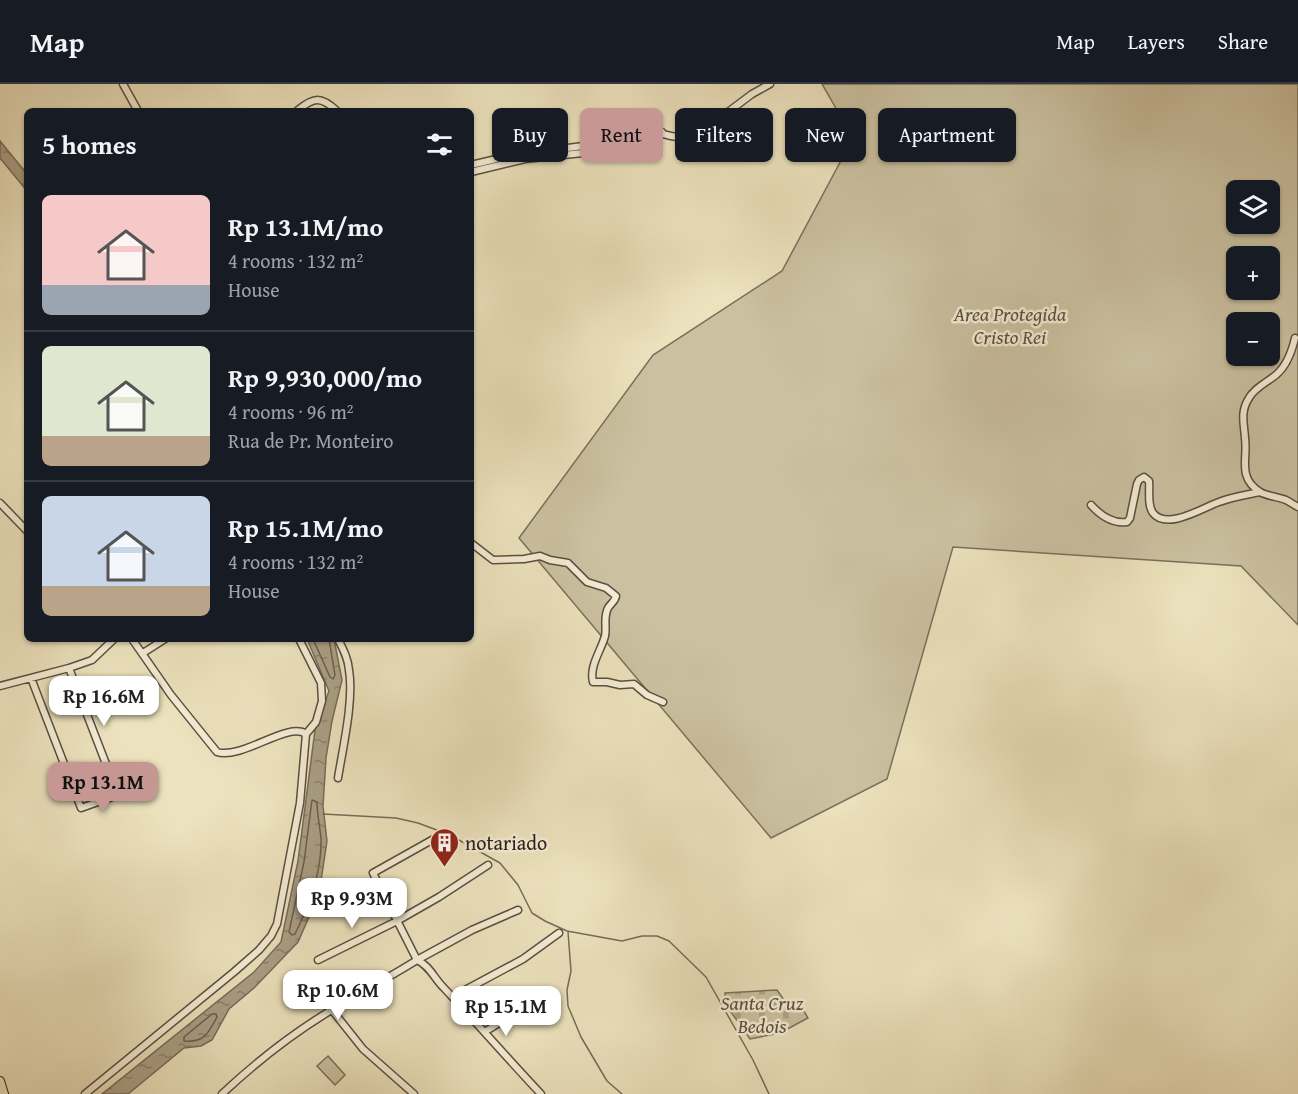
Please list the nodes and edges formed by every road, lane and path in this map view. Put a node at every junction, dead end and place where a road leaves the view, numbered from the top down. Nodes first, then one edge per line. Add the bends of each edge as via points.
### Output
1 (123, 84) edge
2 (770, 84) edge
3 (136, 108) edge
4 (301, 108) edge
5 (333, 108) edge
6 (663, 132) edge
7 (580, 145) edge
8 (580, 153) edge
9 (474, 164) edge
10 (474, 171) edge
11 (1295, 338) dead end
12 (1260, 492) junction
13 (0, 503) edge
14 (1091, 505) dead end
15 (1298, 507) edge
16 (24, 528) edge
17 (474, 545) edge
18 (111, 642) edge
19 (134, 642) edge
20 (160, 642) edge
21 (300, 642) edge
22 (340, 642) edge
23 (143, 653) junction
24 (69, 668) junction
25 (31, 678) junction
26 (0, 686) edge
27 (663, 702) dead end
28 (306, 734) junction
29 (338, 778) dead end
30 (439, 836) dead end
31 (488, 866) dead end
32 (518, 910) dead end
33 (397, 921) junction
34 (559, 933) dead end
35 (318, 960) dead end
36 (417, 960) junction
37 (546, 994) dead end
38 (454, 996) junction
39 (332, 1010) junction
40 (486, 1031) junction
41 (0, 1081) edge
42 (4, 1094) edge
43 (85, 1094) edge
44 (222, 1094) edge
45 (414, 1094) edge
46 (541, 1094) edge

1 - 3 street
2 - 6 street via 684,137
4 - 5 street via 315,99 324,100
7 - 9 street
8 - 10 street via 525,159
11 - 12 street via 1286,363 1249,398 1243,412 1244,468 1247,478
12 - 14 street via 1218,502 1190,515 1163,519 1151,509 1149,481 1144,477 1137,484 1127,522 1110,520
12 - 15 street
13 - 16 street
17 - 27 street via 493,560 540,556 568,563 587,582 616,596 604,624 606,632 594,665 593,682 634,684
18 - 24 street via 92,660
19 - 23 street
20 - 23 street
21 - 28 street via 321,683 322,701 316,722
22 - 29 street via 350,671 348,719
23 - 28 street via 217,752 226,754 252,747 291,731
24 - 25 street
24 - 25 street via 118,795 81,808
25 - 26 street
28 - 43 street via 300,803 277,924 271,936 234,972
30 - 33 street via 373,873
31 - 33 street
32 - 36 street
33 - 35 street
33 - 36 street
34 - 38 street
36 - 38 street
36 - 39 street
37 - 40 street
38 - 40 street
39 - 44 street via 286,1041
39 - 45 street via 363,1049
40 - 46 street
41 - 42 main road

